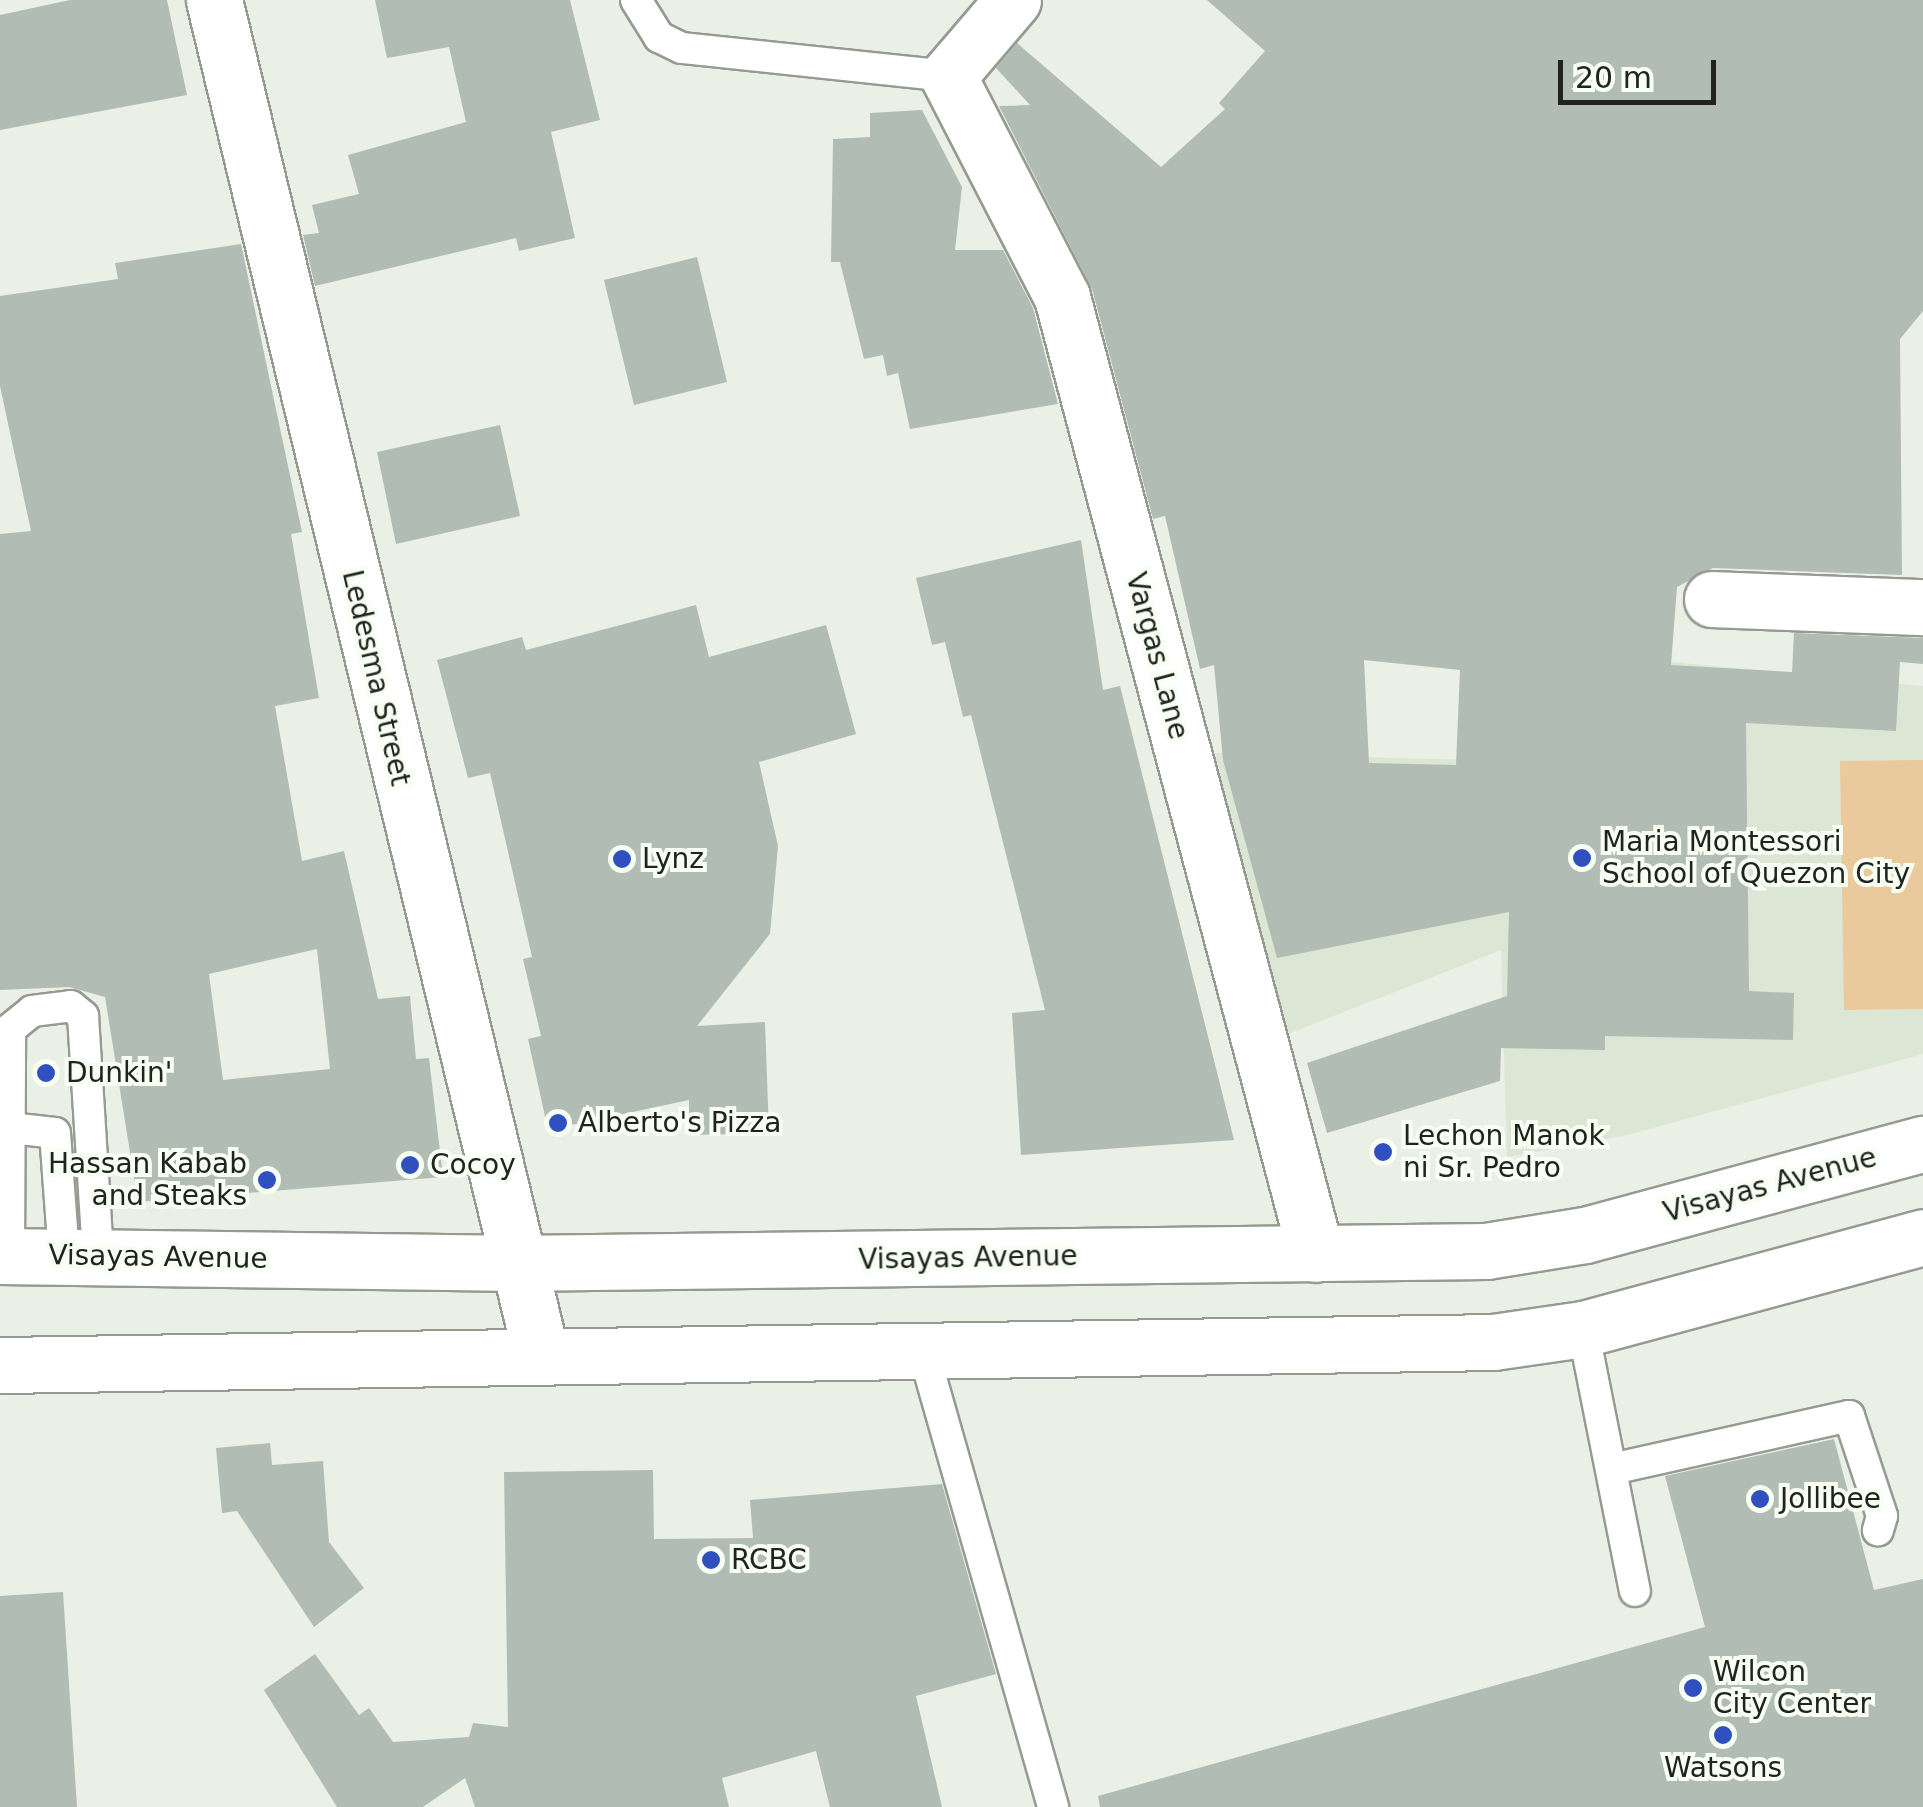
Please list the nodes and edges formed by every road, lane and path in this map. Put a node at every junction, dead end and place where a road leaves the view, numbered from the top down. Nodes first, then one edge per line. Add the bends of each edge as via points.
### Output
1 (214, 0) edge
2 (1012, 0) edge
3 (646, 6) edge
4 (948, 76) junction
5 (1712, 600) dead end
6 (1923, 607) edge
7 (10, 1128) junction
8 (1923, 1144) edge
9 (1923, 1237) edge
10 (1316, 1254) junction
11 (4, 1256) edge
12 (81, 1256) junction
13 (513, 1262) junction
14 (1584, 1328) junction
15 (923, 1350) junction
16 (541, 1355) junction
17 (0, 1364) edge
18 (1612, 1469) junction
19 (1878, 1530) dead end
20 (1635, 1591) dead end
21 (1054, 1807) edge

1 - 13 main road, Ledesma Street
2 - 4 main road
3 - 4 lane via 659,37 706,54
4 - 10 main road, Vargas Lane via 1062,297
5 - 6 main road
7 - 11 lane
7 - 12 lane via 54,1133
7 - 12 lane via 10,1029 32,1012 80,1009
8 - 10 main road, Visayas Avenue via 1585,1235 1486,1252
9 - 14 main road
10 - 13 main road, Visayas Avenue
11 - 12 main road, Visayas Avenue
12 - 13 main road, Visayas Avenue
13 - 16 main road, Ledesma Street
14 - 15 main road via 1493,1342
14 - 18 lane
15 - 16 main road
15 - 21 lane
16 - 17 main road
18 - 19 lane via 1849,1416 1882,1516
18 - 20 lane

